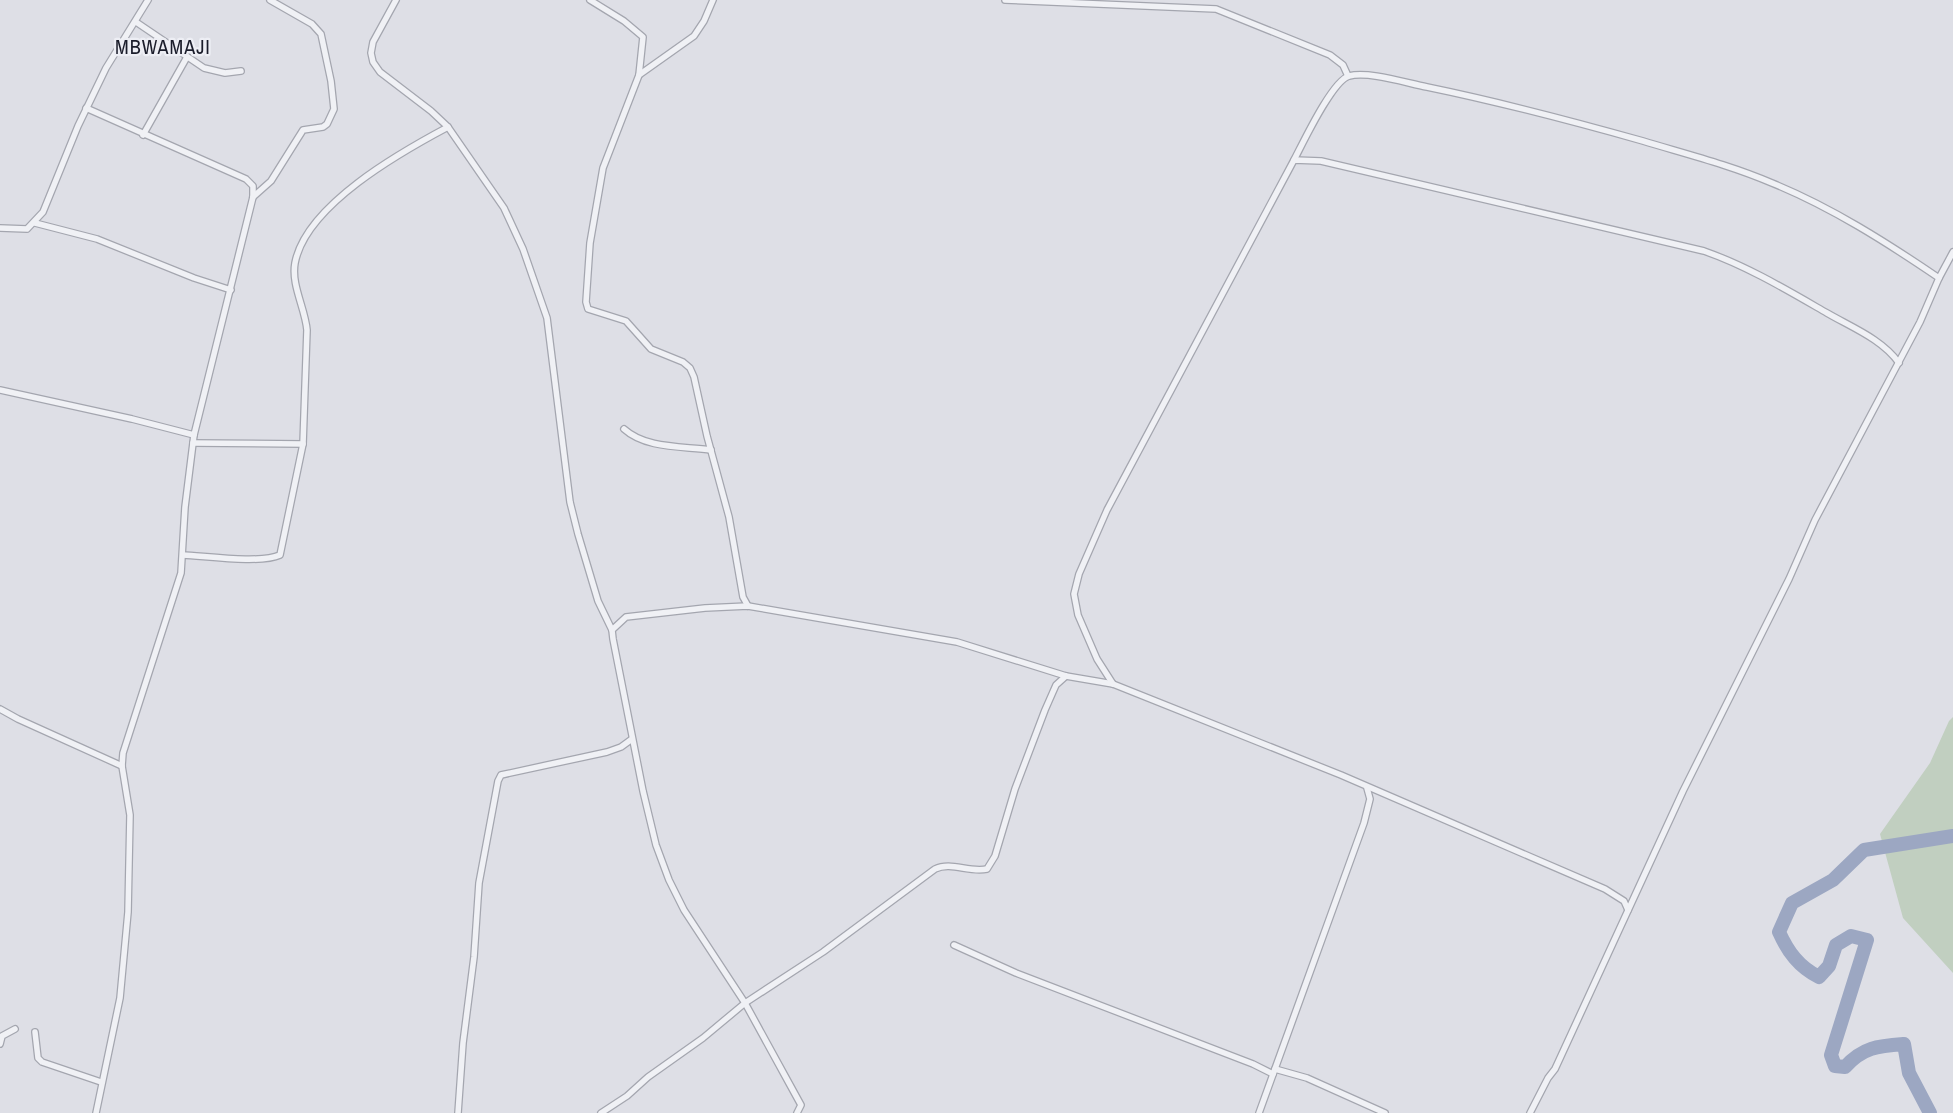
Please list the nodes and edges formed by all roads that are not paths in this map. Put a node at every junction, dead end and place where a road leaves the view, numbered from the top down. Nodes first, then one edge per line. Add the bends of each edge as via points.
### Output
1 (148, 0) edge
2 (270, 0) edge
3 (396, 0) edge
4 (590, 0) edge
5 (712, 0) edge
6 (1005, 0) edge
7 (136, 22) junction
8 (186, 57) junction
9 (241, 71) dead end
10 (639, 75) junction
11 (1348, 76) junction
12 (86, 108) junction
13 (448, 127) junction
14 (143, 135) junction
15 (1294, 160) junction
16 (253, 198) junction
17 (34, 223) junction
18 (0, 228) edge
19 (1953, 252) edge
20 (1939, 278) junction
21 (231, 290) junction
22 (1899, 362) junction
23 (0, 390) edge
24 (624, 429) dead end
25 (194, 435) junction
26 (193, 443) junction
27 (303, 444) junction
28 (711, 450) junction
29 (183, 555) junction
30 (748, 606) junction
31 (612, 630) junction
32 (1066, 676) junction
33 (1113, 684) junction
34 (0, 709) edge
35 (632, 739) junction
36 (122, 766) junction
37 (1367, 788) junction
38 (1628, 910) junction
39 (954, 945) dead end
40 (745, 1003) junction
41 (14, 1029) dead end
42 (36, 1032) dead end
43 (0, 1044) edge
44 (1274, 1071) junction
45 (102, 1082) junction
46 (801, 1105) junction
47 (96, 1113) edge
48 (458, 1113) edge
49 (601, 1113) edge
50 (797, 1113) edge
51 (806, 1113) edge
52 (1259, 1113) edge
53 (1385, 1113) edge
54 (1530, 1113) edge

1 - 7 street
2 - 16 street via 318,29 331,81 334,109 323,127 302,130 271,180
3 - 13 street via 373,42 373,62 380,72
4 - 10 street via 643,37
5 - 10 street via 694,36
6 - 11 street via 1216,9 1330,55 1343,65
7 - 8 street
7 - 12 street via 122,40
8 - 9 street via 215,72
8 - 14 street
10 - 28 street via 603,168 590,243 586,302 588,310 626,320 651,349 690,368
11 - 15 street via 1337,85
11 - 20 street via 1370,77 1476,97 1727,166 1773,183 1856,225
12 - 14 street
12 - 17 street via 50,198
13 - 27 street via 406,149 340,197 319,218 299,252 295,280 307,330
13 - 31 street via 504,208 538,290 547,318 570,502 592,582
14 - 16 street via 246,179 253,186
15 - 22 street via 1321,161 1704,250 1728,259 1855,329 1886,348
15 - 33 street via 1107,510 1078,574 1074,594 1078,615 1097,659
16 - 21 street
17 - 18 street via 27,229
17 - 21 street via 105,242
19 - 20 street
20 - 22 street
21 - 25 street
22 - 38 street via 1815,520
23 - 25 street
24 - 28 street via 644,442
25 - 26 street
26 - 27 street
26 - 29 street
27 - 29 street via 280,555 274,558
28 - 30 street via 729,517 743,597
29 - 36 street via 181,573 123,753
30 - 31 street via 626,617
30 - 32 street via 957,642
31 - 35 street
32 - 33 street
32 - 40 street via 1056,685 1045,710 1015,789 995,856 987,869 970,871 945,865 935,869 823,952
33 - 37 street
34 - 36 street
35 - 40 street via 656,845 669,880 684,910
35 - 48 street via 607,752 501,775 498,781 479,882
36 - 45 street via 130,814 128,912 120,998
37 - 38 street via 1605,889 1624,901
37 - 44 street via 1370,799 1364,823
38 - 54 street
39 - 44 street via 1016,973
40 - 46 street
40 - 49 street
41 - 43 street via 2,1036
42 - 45 street via 38,1058 42,1062
44 - 52 street
44 - 53 street via 1307,1078
45 - 47 street
46 - 50 street
46 - 51 street

